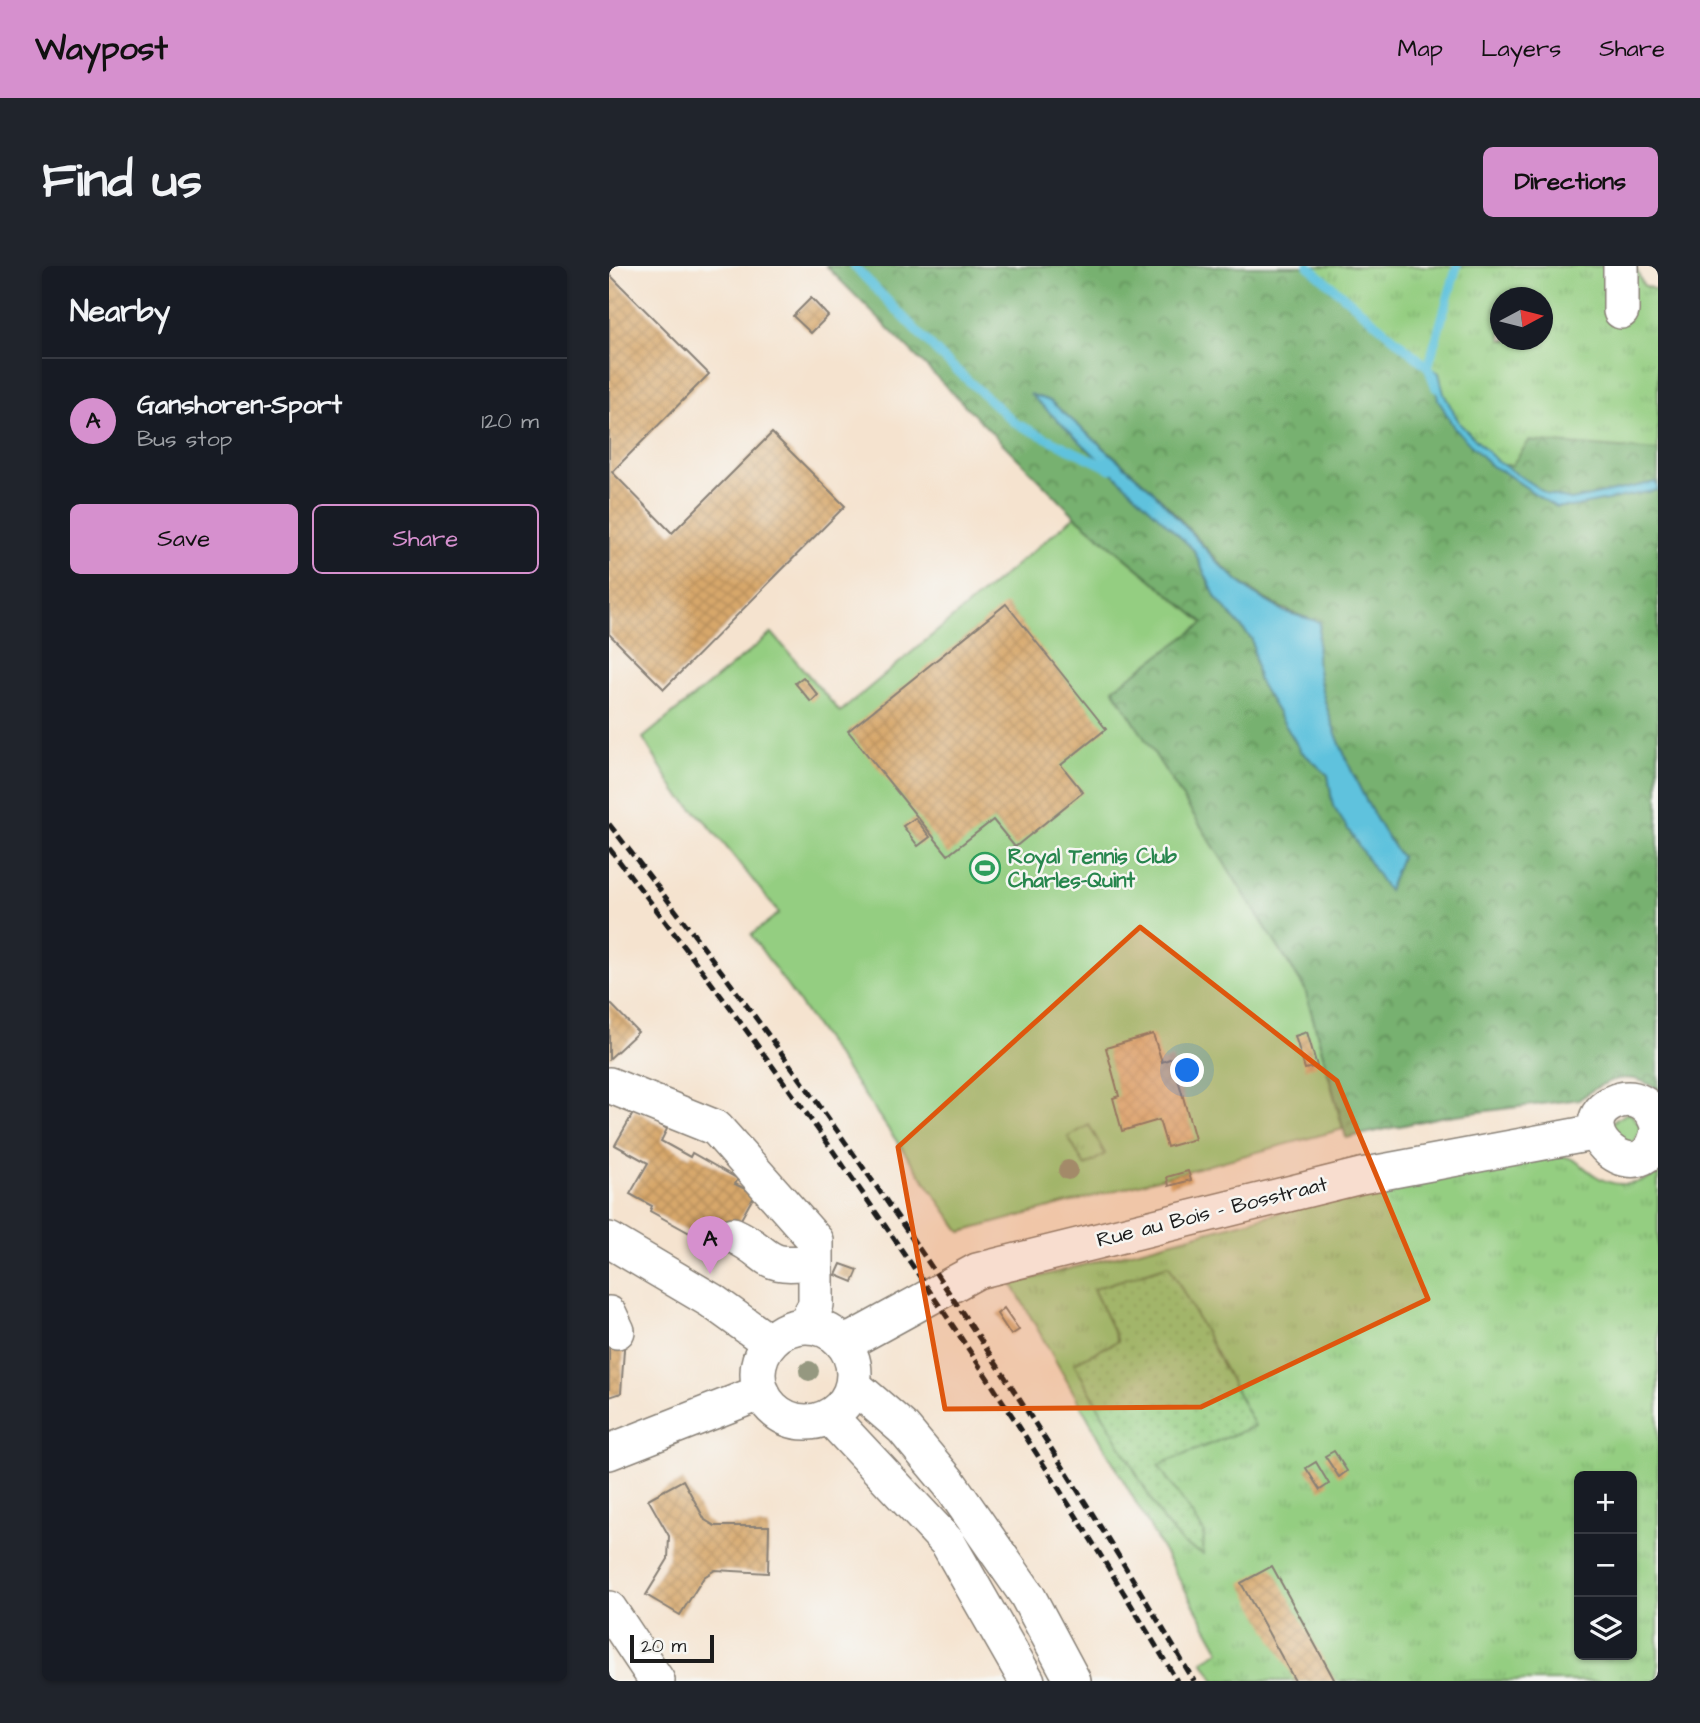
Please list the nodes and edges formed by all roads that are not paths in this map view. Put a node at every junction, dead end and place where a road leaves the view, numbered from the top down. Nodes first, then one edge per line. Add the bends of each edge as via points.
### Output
1 (1621, 266) edge
2 (1621, 311) dead end
3 (609, 1085) edge
4 (1658, 1128) edge
5 (797, 1218) junction
6 (609, 1240) edge
7 (816, 1261) junction
8 (805, 1325) junction
9 (769, 1342) junction
10 (844, 1344) junction
11 (853, 1385) junction
12 (762, 1392) junction
13 (829, 1416) junction
14 (609, 1452) edge
15 (609, 1609) edge
16 (657, 1681) edge
17 (1027, 1681) edge
18 (1073, 1681) edge

1 - 2 street
3 - 5 street via 716,1128
4 - 10 street, Rue au Bois - Bosstraat via 1655,1114 1646,1104 1620,1099 1600,1115 1597,1132 1361,1176 977,1271
5 - 7 street via 816,1241
5 - 7 street via 768,1227 737,1228 772,1262
6 - 9 street via 712,1301
7 - 8 street via 816,1305
8 - 9 street via 788,1329
8 - 10 street via 832,1333
9 - 12 street via 758,1375
10 - 11 street via 853,1364
11 - 13 street
11 - 18 street via 903,1428 949,1483 1027,1595
12 - 13 street via 769,1404 790,1419 803,1422
12 - 14 street
13 - 17 street via 948,1543
15 - 16 street

